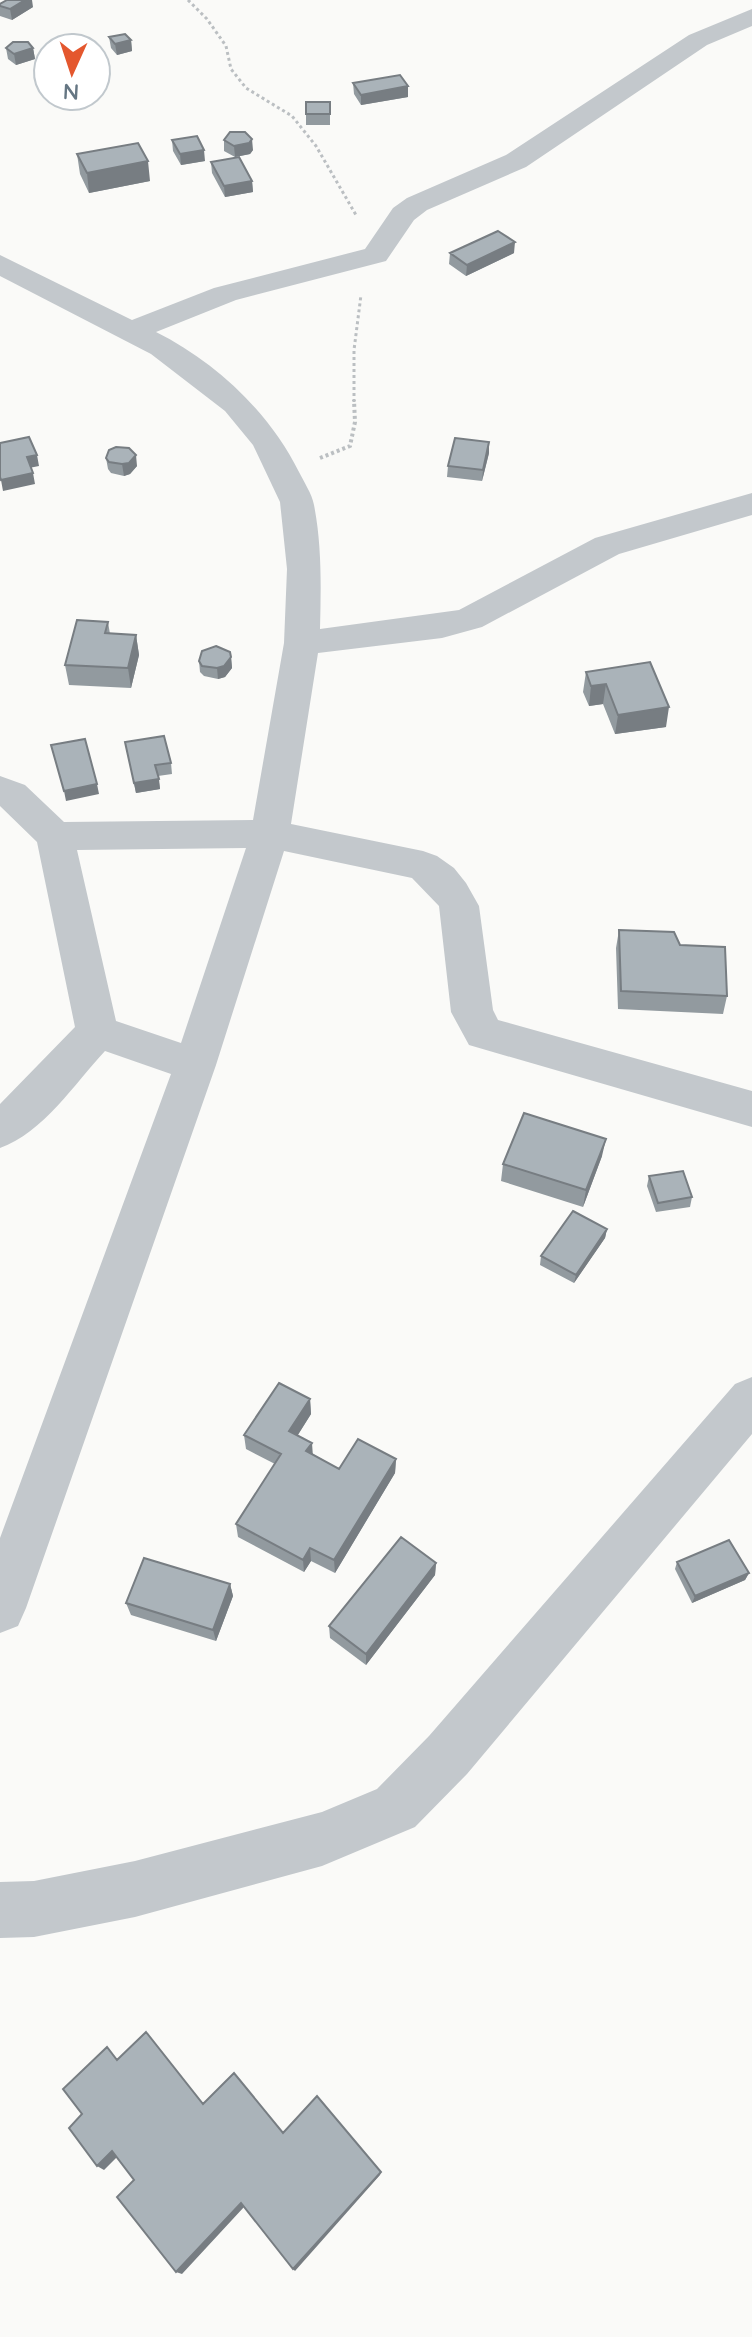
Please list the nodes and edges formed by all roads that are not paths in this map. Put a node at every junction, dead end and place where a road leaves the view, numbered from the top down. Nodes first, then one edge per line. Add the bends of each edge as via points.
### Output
1 (752, 17) edge
2 (0, 264) edge
3 (130, 331) junction
4 (752, 504) edge
5 (302, 643) junction
6 (0, 790) edge
7 (270, 834) junction
8 (55, 836) junction
9 (97, 1031) junction
10 (195, 1065) junction
11 (752, 1109) edge
12 (0, 1130) edge
13 (752, 1399) edge
14 (1, 1602) edge
15 (0, 1910) edge

1 - 3 street via 698,40 516,161 417,204 403,214 376,255 225,294
2 - 3 street
3 - 5 street via 162,347 236,404 268,442 297,502 304,569
4 - 5 street via 607,546 470,619
5 - 7 street
6 - 8 street
7 - 8 street
7 - 10 street
7 - 11 street via 423,866 442,880 459,906 472,1012 484,1033
8 - 9 street
9 - 10 street
9 - 12 street
10 - 14 street
13 - 15 street via 448,1755 396,1808 322,1839 135,1889 34,1909

